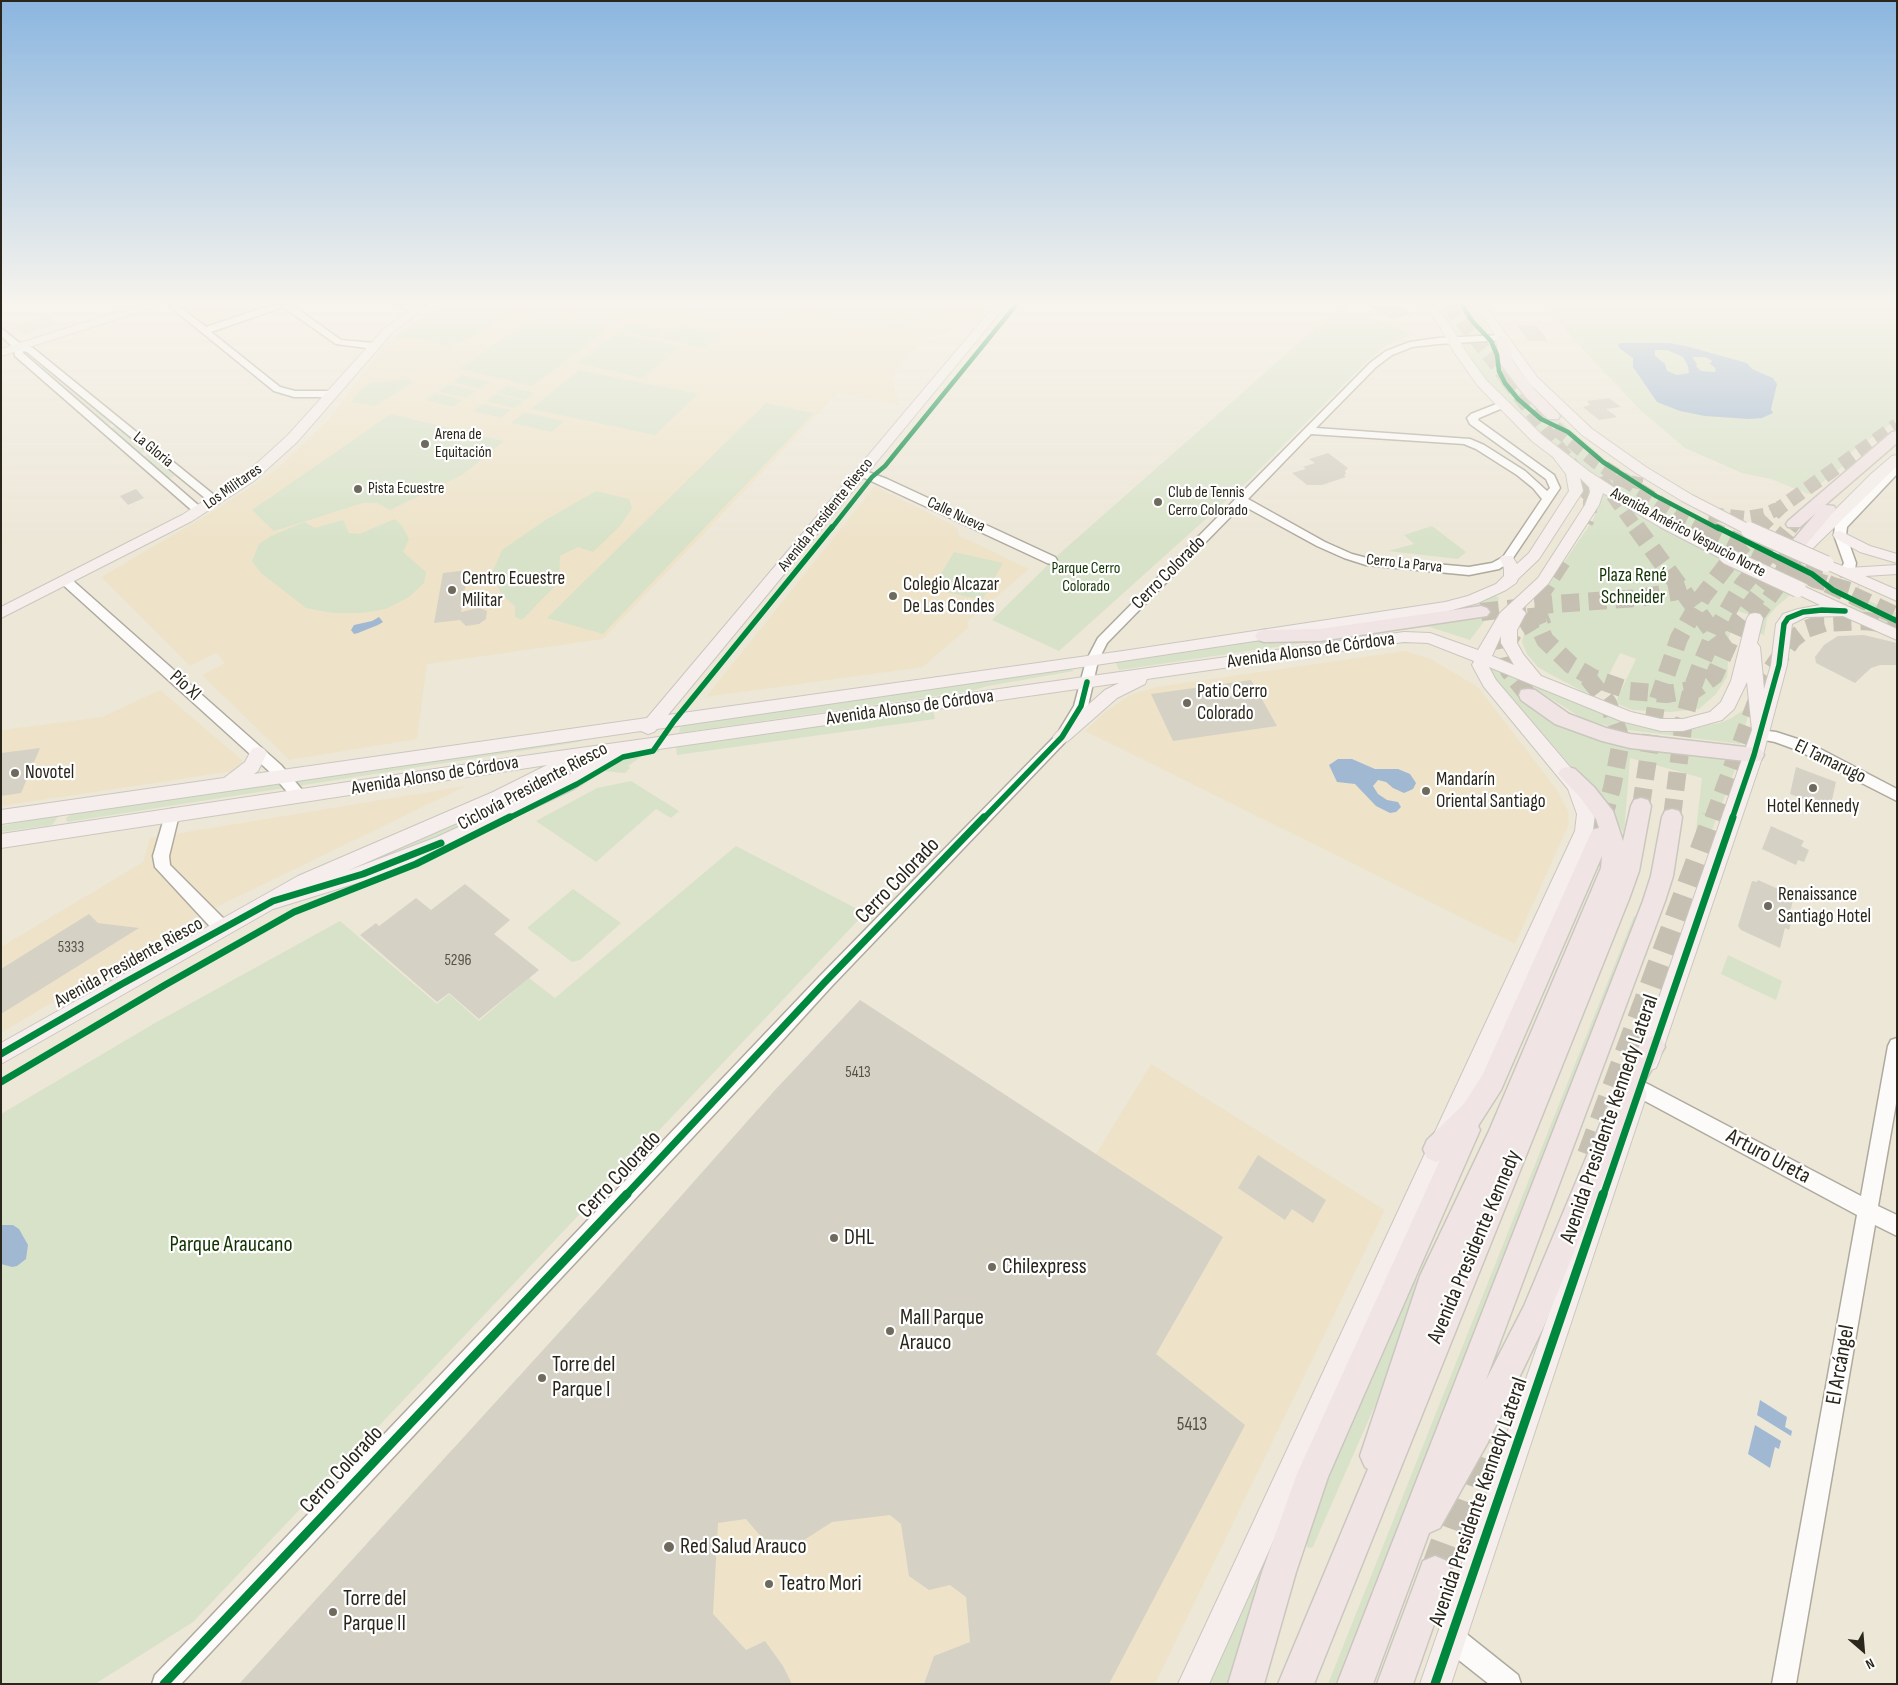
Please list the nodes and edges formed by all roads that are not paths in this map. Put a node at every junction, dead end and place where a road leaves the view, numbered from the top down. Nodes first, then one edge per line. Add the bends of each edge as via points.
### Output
1 (53, 384) edge
2 (71, 384) edge
3 (270, 384) edge
4 (340, 384) edge
5 (935, 384) edge
6 (1356, 384) edge
7 (1483, 384) edge
8 (1523, 384) tunnel mouth
9 (1538, 384) edge
10 (331, 394) junction
11 (1502, 405) junction
12 (1553, 416) tunnel mouth
13 (119, 423) junction
14 (104, 429) junction
15 (1308, 431) junction
16 (1897, 435) edge
17 (1504, 445) junction
18 (153, 452) junction
19 (1559, 456) junction
20 (138, 458) junction
21 (1897, 459) edge
22 (1503, 461) junction
23 (1859, 468) junction
24 (1897, 468) edge
25 (860, 472) junction
26 (184, 475) junction
27 (1585, 475) junction
28 (167, 482) junction
29 (1643, 484) tunnel mouth
30 (1548, 499) junction
31 (1583, 499) tunnel mouth
32 (1241, 500) junction
33 (215, 501) junction
34 (200, 511) junction
35 (1794, 524) tunnel mouth
36 (1746, 533) junction
37 (1840, 535) junction
38 (1803, 547) joint
39 (1506, 559) junction
40 (1052, 560) dead end
41 (1896, 565) edge
42 (1845, 573) junction
43 (1539, 576) junction
44 (66, 581) junction
45 (1506, 584) junction
46 (1857, 592) tunnel mouth
47 (1897, 595) edge
48 (1897, 607) edge
49 (1845, 611) junction
50 (1481, 612) tunnel mouth
51 (1, 613) edge
52 (1755, 618) tunnel mouth
53 (1897, 635) edge
54 (1264, 636) junction
55 (1750, 636) junction
56 (1481, 657) junction
57 (1092, 661) junction
58 (1156, 673) junction
59 (1087, 682) junction
60 (1546, 684) junction
61 (1528, 694) tunnel mouth
62 (650, 725) junction
63 (1062, 737) junction
64 (1757, 745) junction
65 (628, 748) junction
66 (258, 753) junction
67 (585, 754) junction
68 (495, 766) junction
69 (1568, 774) junction
70 (283, 776) junction
71 (227, 784) junction
72 (300, 796) junction
73 (1897, 796) edge
74 (499, 797) junction
75 (1641, 806) tunnel mouth
76 (172, 815) junction
77 (1, 817) edge
78 (1672, 817) tunnel mouth
79 (1601, 835) tunnel mouth
80 (1, 841) edge
81 (273, 901) junction
82 (222, 928) junction
83 (1897, 1046) edge
84 (1653, 1047) junction
85 (1, 1054) edge
86 (1638, 1088) junction
87 (1468, 1130) dead end
88 (1436, 1149) junction
89 (1868, 1211) junction
90 (1897, 1226) edge
91 (1344, 1564) junction
92 (1436, 1573) tunnel mouth
93 (1392, 1585) junction
94 (1450, 1637) junction
95 (164, 1684) edge
96 (1193, 1684) edge
97 (1246, 1684) edge
98 (1296, 1684) edge
99 (1355, 1684) edge
100 (1395, 1684) edge
101 (1435, 1684) edge
102 (1509, 1684) edge
103 (1784, 1684) edge

1 - 14 street, La Gloria
2 - 13 street, La Gloria
3 - 10 street via 294,394
4 - 10 main road, Los Militares
5 - 25 main road, Avenida Presidente Riesco
6 - 15 street, Cerro Colorado
7 - 11 main road, Avenida Américo Vespucio Norte
8 - 12 highway
9 - 36 main road, Avenida Américo Vespucio Norte via 1587,432 1641,470
10 - 33 main road, Los Militares via 278,453
11 - 17 street via 1472,418
11 - 19 main road, Avenida Américo Vespucio Norte
13 - 14 street
13 - 18 street, La Gloria
14 - 20 street, La Gloria
15 - 22 street via 1462,440
15 - 32 street, Cerro Colorado
16 - 23 highway
17 - 22 street
17 - 30 street via 1552,480 1556,488
18 - 20 street
18 - 26 street, La Gloria
19 - 27 main road, Avenida Américo Vespucio Norte
19 - 45 main road, Avenida Alonso de Córdova via 1573,474 1576,491 1534,556
20 - 28 street, La Gloria
21 - 38 main road
22 - 30 street via 1530,479
23 - 35 highway
23 - 38 highway
24 - 37 street via 1844,521
25 - 40 street, Calle Nueva
25 - 62 main road, Avenida Presidente Riesco
26 - 28 street
26 - 33 street, La Gloria
27 - 43 main road via 1596,486 1595,500
27 - 49 main road, Avenida Américo Vespucio Norte, bridge via 1644,512 1727,556
28 - 34 street, La Gloria
29 - 36 main road
30 - 39 street
31 - 43 main road
32 - 39 street, Cerro La Parva via 1321,544 1366,561 1469,571 1490,568
32 - 57 street, Cerro Colorado via 1106,636
33 - 34 main road, Los Militares
34 - 44 main road, Los Militares
36 - 42 main road via 1823,567
37 - 41 main road
37 - 42 street via 1850,563
39 - 45 main road via 1511,568
41 - 42 main road
41 - 47 main road via 1886,578
42 - 47 main road
43 - 45 main road
43 - 56 main road via 1505,616
43 - 60 main road via 1514,618 1508,636 1512,650 1522,664
44 - 51 main road, Los Militares
44 - 66 street, Pío XI
45 - 54 main road, Avenida Alonso de Córdova via 1473,600 1445,608
46 - 48 main road
49 - 53 main road, Avenida Américo Vespucio Norte
49 - 64 main road, Avenida Presidente Kennedy Lateral via 1802,612 1788,618 1784,624 1779,665
50 - 54 highway via 1320,635
52 - 55 main road, Avenida Presidente Kennedy Lateral
54 - 57 main road, Avenida Alonso de Córdova
55 - 60 main road, Avenida Alonso de Córdova via 1739,681 1728,705 1716,716 1695,723 1671,725 1640,721
55 - 64 main road, Avenida Presidente Kennedy Lateral
56 - 58 main road, Avenida Alonso de Córdova via 1430,638 1404,637
56 - 60 main road, Avenida Alonso de Córdova
56 - 69 main road via 1481,669 1487,679
57 - 59 street, Cerro Colorado
57 - 62 main road, Avenida Alonso de Córdova
58 - 59 main road, Avenida Alonso de Córdova
58 - 63 main road via 1112,694
59 - 63 street, Cerro Colorado via 1081,706
59 - 65 main road, Avenida Alonso de Córdova
61 - 64 highway via 1562,719 1630,741
62 - 65 main road, Avenida Presidente Riesco
62 - 67 main road, Avenida Presidente Riesco
62 - 70 main road, Avenida Alonso de Córdova
63 - 95 street, Cerro Colorado via 825,982
64 - 73 street, El Tamarugo via 1776,738 1802,746
64 - 84 main road, Avenida Presidente Kennedy Lateral
65 - 67 main road, Avenida Alonso de Córdova
65 - 81 main road, Avenida Presidente Riesco via 560,788 444,842 364,874
66 - 70 street, Pío XI
66 - 71 main road via 257,760 246,773
67 - 68 main road, Avenida Alonso de Córdova
67 - 74 main road, Avenida Presidente Riesco
68 - 72 main road, Avenida Alonso de Córdova
68 - 74 main road via 503,770 510,780
69 - 88 main road via 1584,805 1584,831
69 - 91 highway via 1606,817 1614,845 1612,868 1499,1139 1434,1276 1388,1414
70 - 71 main road, Avenida Alonso de Córdova
70 - 72 street, Pío XI
71 - 77 main road, Avenida Alonso de Córdova
72 - 76 main road, Avenida Alonso de Córdova
74 - 81 main road, Avenida Presidente Riesco via 314,877
75 - 91 highway, Avenida Presidente Kennedy via 1628,871 1618,899
76 - 80 main road, Avenida Alonso de Córdova
76 - 82 street via 161,856 163,867
78 - 93 highway, Avenida Presidente Kennedy via 1662,876 1654,901
79 - 88 highway via 1492,1082 1473,1113
81 - 82 main road, Avenida Presidente Riesco
82 - 85 main road, Avenida Presidente Riesco
83 - 89 street, El Arcángel
84 - 86 main road, Avenida Presidente Kennedy Lateral
84 - 93 highway via 1629,1085 1530,1324 1476,1433
86 - 89 street, Arturo Ureta
86 - 94 main road, Avenida Presidente Kennedy Lateral
87 - 97 highway via 1313,1474
88 - 96 main road
89 - 90 street, Arturo Ureta
89 - 103 street, El Arcángel
91 - 98 highway, Avenida Presidente Kennedy
92 - 100 highway
93 - 99 highway, Avenida Presidente Kennedy
94 - 101 main road, Avenida Presidente Kennedy Lateral
94 - 102 street

